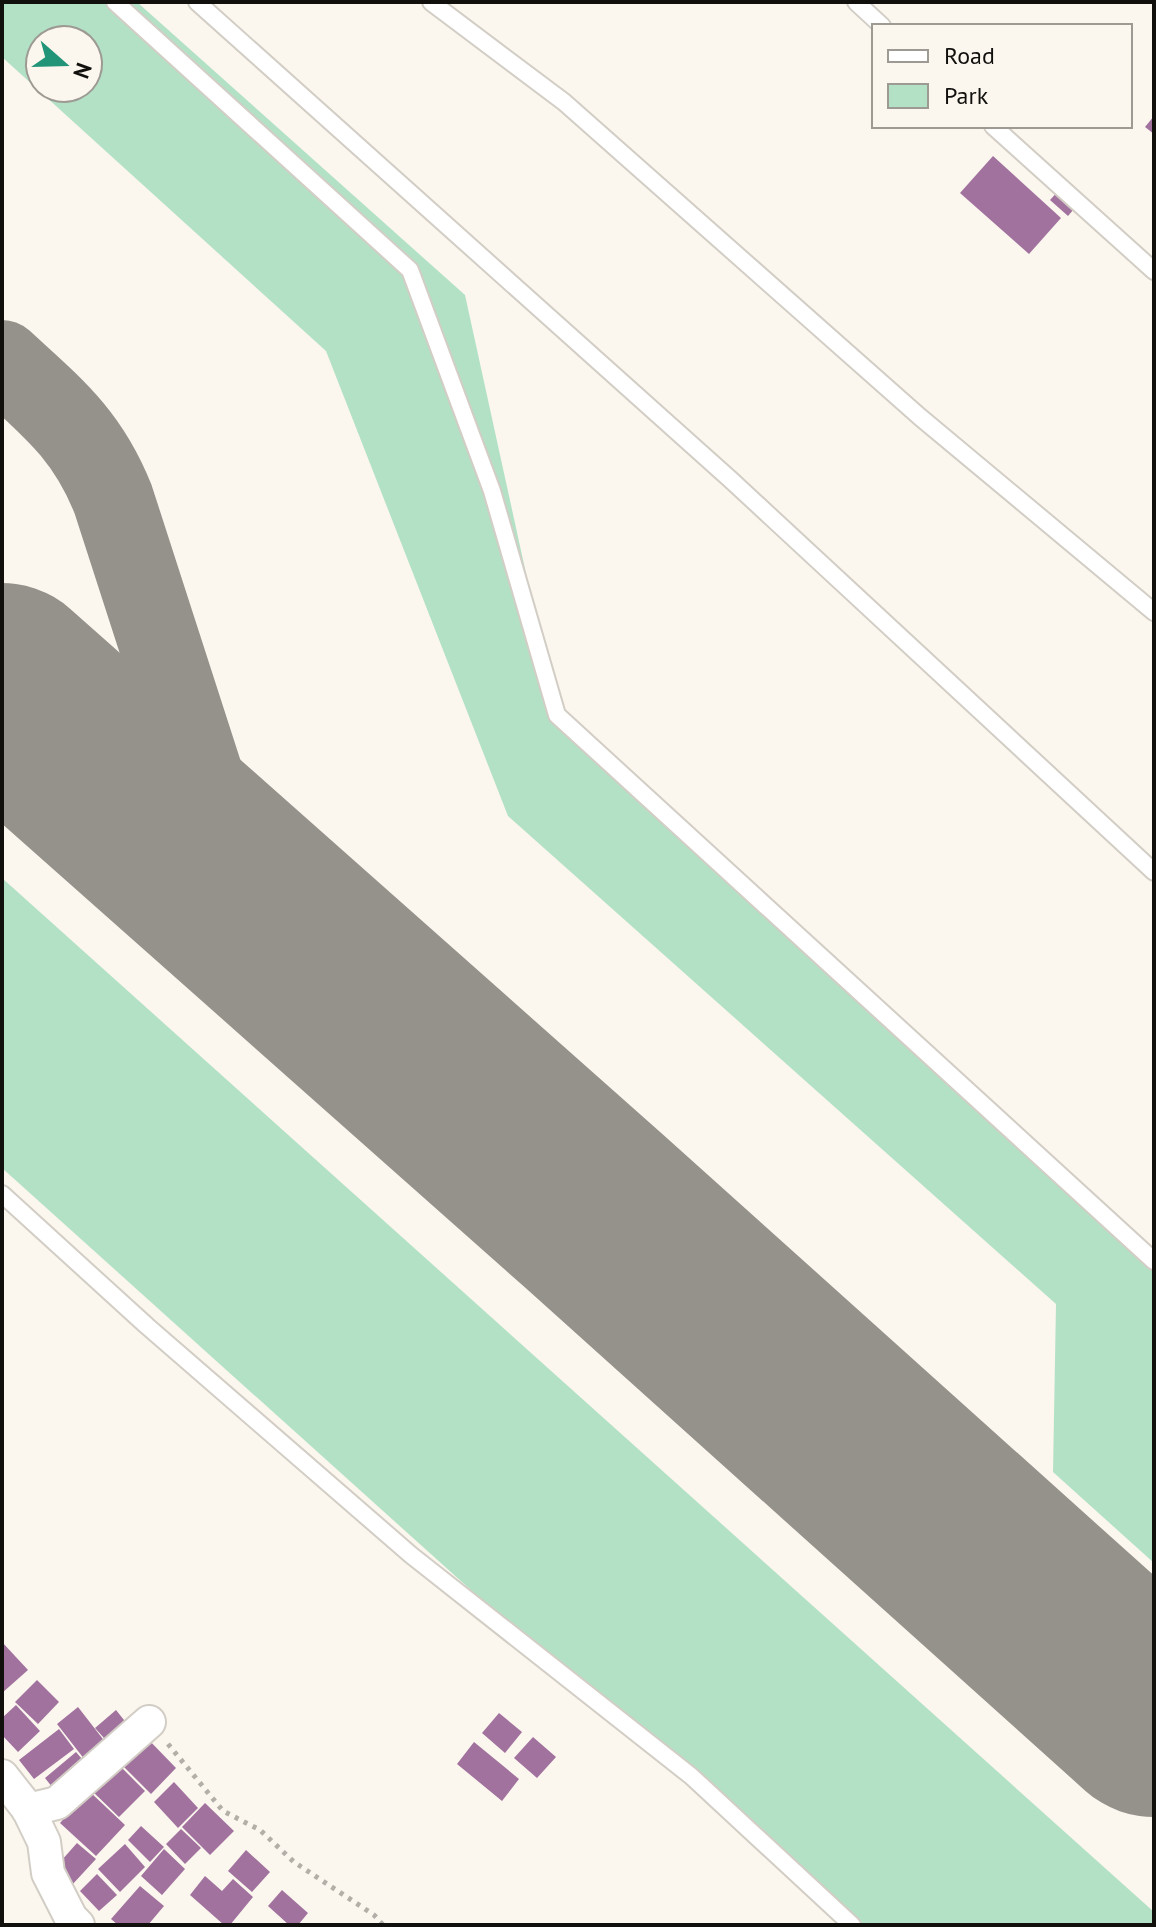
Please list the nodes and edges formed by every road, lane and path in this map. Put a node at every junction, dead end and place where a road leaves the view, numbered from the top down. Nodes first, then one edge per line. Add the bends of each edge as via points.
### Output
1 (115, 2) edge
2 (197, 2) edge
3 (431, 2) edge
4 (856, 2) edge
5 (880, 24) edge
6 (995, 128) edge
7 (1154, 271) edge
8 (1154, 612) edge
9 (1154, 872) edge
10 (2, 1194) edge
11 (1154, 1261) edge
12 (149, 1722) joint
13 (2, 1776) edge
14 (28, 1810) junction
15 (78, 1925) edge
16 (383, 1925) edge
17 (852, 1925) edge

1 - 11 lane via 410,270 492,491 557,715
2 - 9 lane via 742,490
3 - 8 lane via 564,102 920,417
4 - 5 lane
6 - 7 lane
10 - 17 lane via 411,1555 691,1776
12 - 14 street via 57,1803
12 - 16 path via 223,1811 260,1830 294,1862
13 - 14 street
14 - 15 street via 44,1842 48,1873

